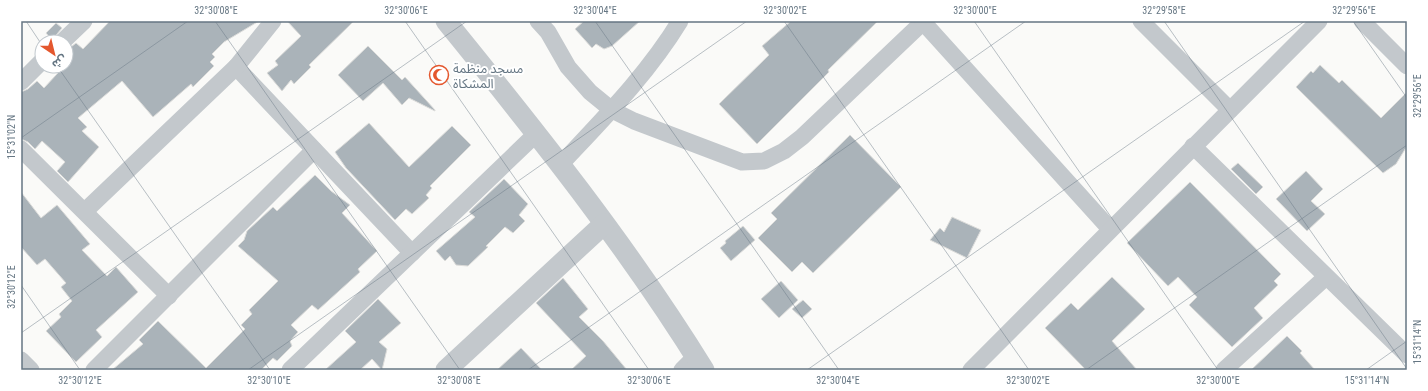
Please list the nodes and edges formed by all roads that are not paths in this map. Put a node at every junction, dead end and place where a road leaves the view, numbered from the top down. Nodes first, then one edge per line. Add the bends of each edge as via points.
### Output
1 (84, 21) edge
2 (273, 21) edge
3 (446, 21) edge
4 (538, 21) edge
5 (680, 21) edge
6 (923, 21) edge
7 (1140, 21) edge
8 (1319, 21) edge
9 (1362, 21) edge
10 (70, 34) edge
11 (1407, 66) edge
12 (236, 67) junction
13 (34, 69) edge
14 (21, 82) edge
15 (612, 110) junction
16 (1230, 110) junction
17 (537, 133) junction
18 (1193, 146) junction
19 (21, 149) edge
20 (314, 150) junction
21 (560, 165) junction
22 (85, 211) junction
23 (604, 224) junction
24 (1110, 230) junction
25 (412, 253) junction
26 (1326, 277) junction
27 (169, 296) junction
28 (1407, 355) edge
29 (21, 360) edge
30 (694, 365) edge
31 (31, 370) edge
32 (94, 370) edge
33 (290, 370) edge
34 (446, 370) edge
35 (971, 370) edge
36 (1224, 370) edge

1 - 10 street
2 - 12 street
3 - 17 street
4 - 15 street via 578,79
5 - 15 street via 653,63
6 - 15 street via 802,137 784,151 764,161 742,162 634,121
6 - 24 street
7 - 16 street
8 - 16 street
9 - 11 street
12 - 20 street
12 - 22 street
13 - 14 street
15 - 21 street
16 - 18 street
17 - 21 street
17 - 25 street
18 - 24 street
18 - 26 street
19 - 22 street
20 - 25 street
20 - 27 street
21 - 23 street
22 - 27 street
23 - 30 street via 634,263
23 - 34 street
24 - 35 street
25 - 33 street
26 - 28 street
26 - 36 street
27 - 32 street
29 - 31 street

